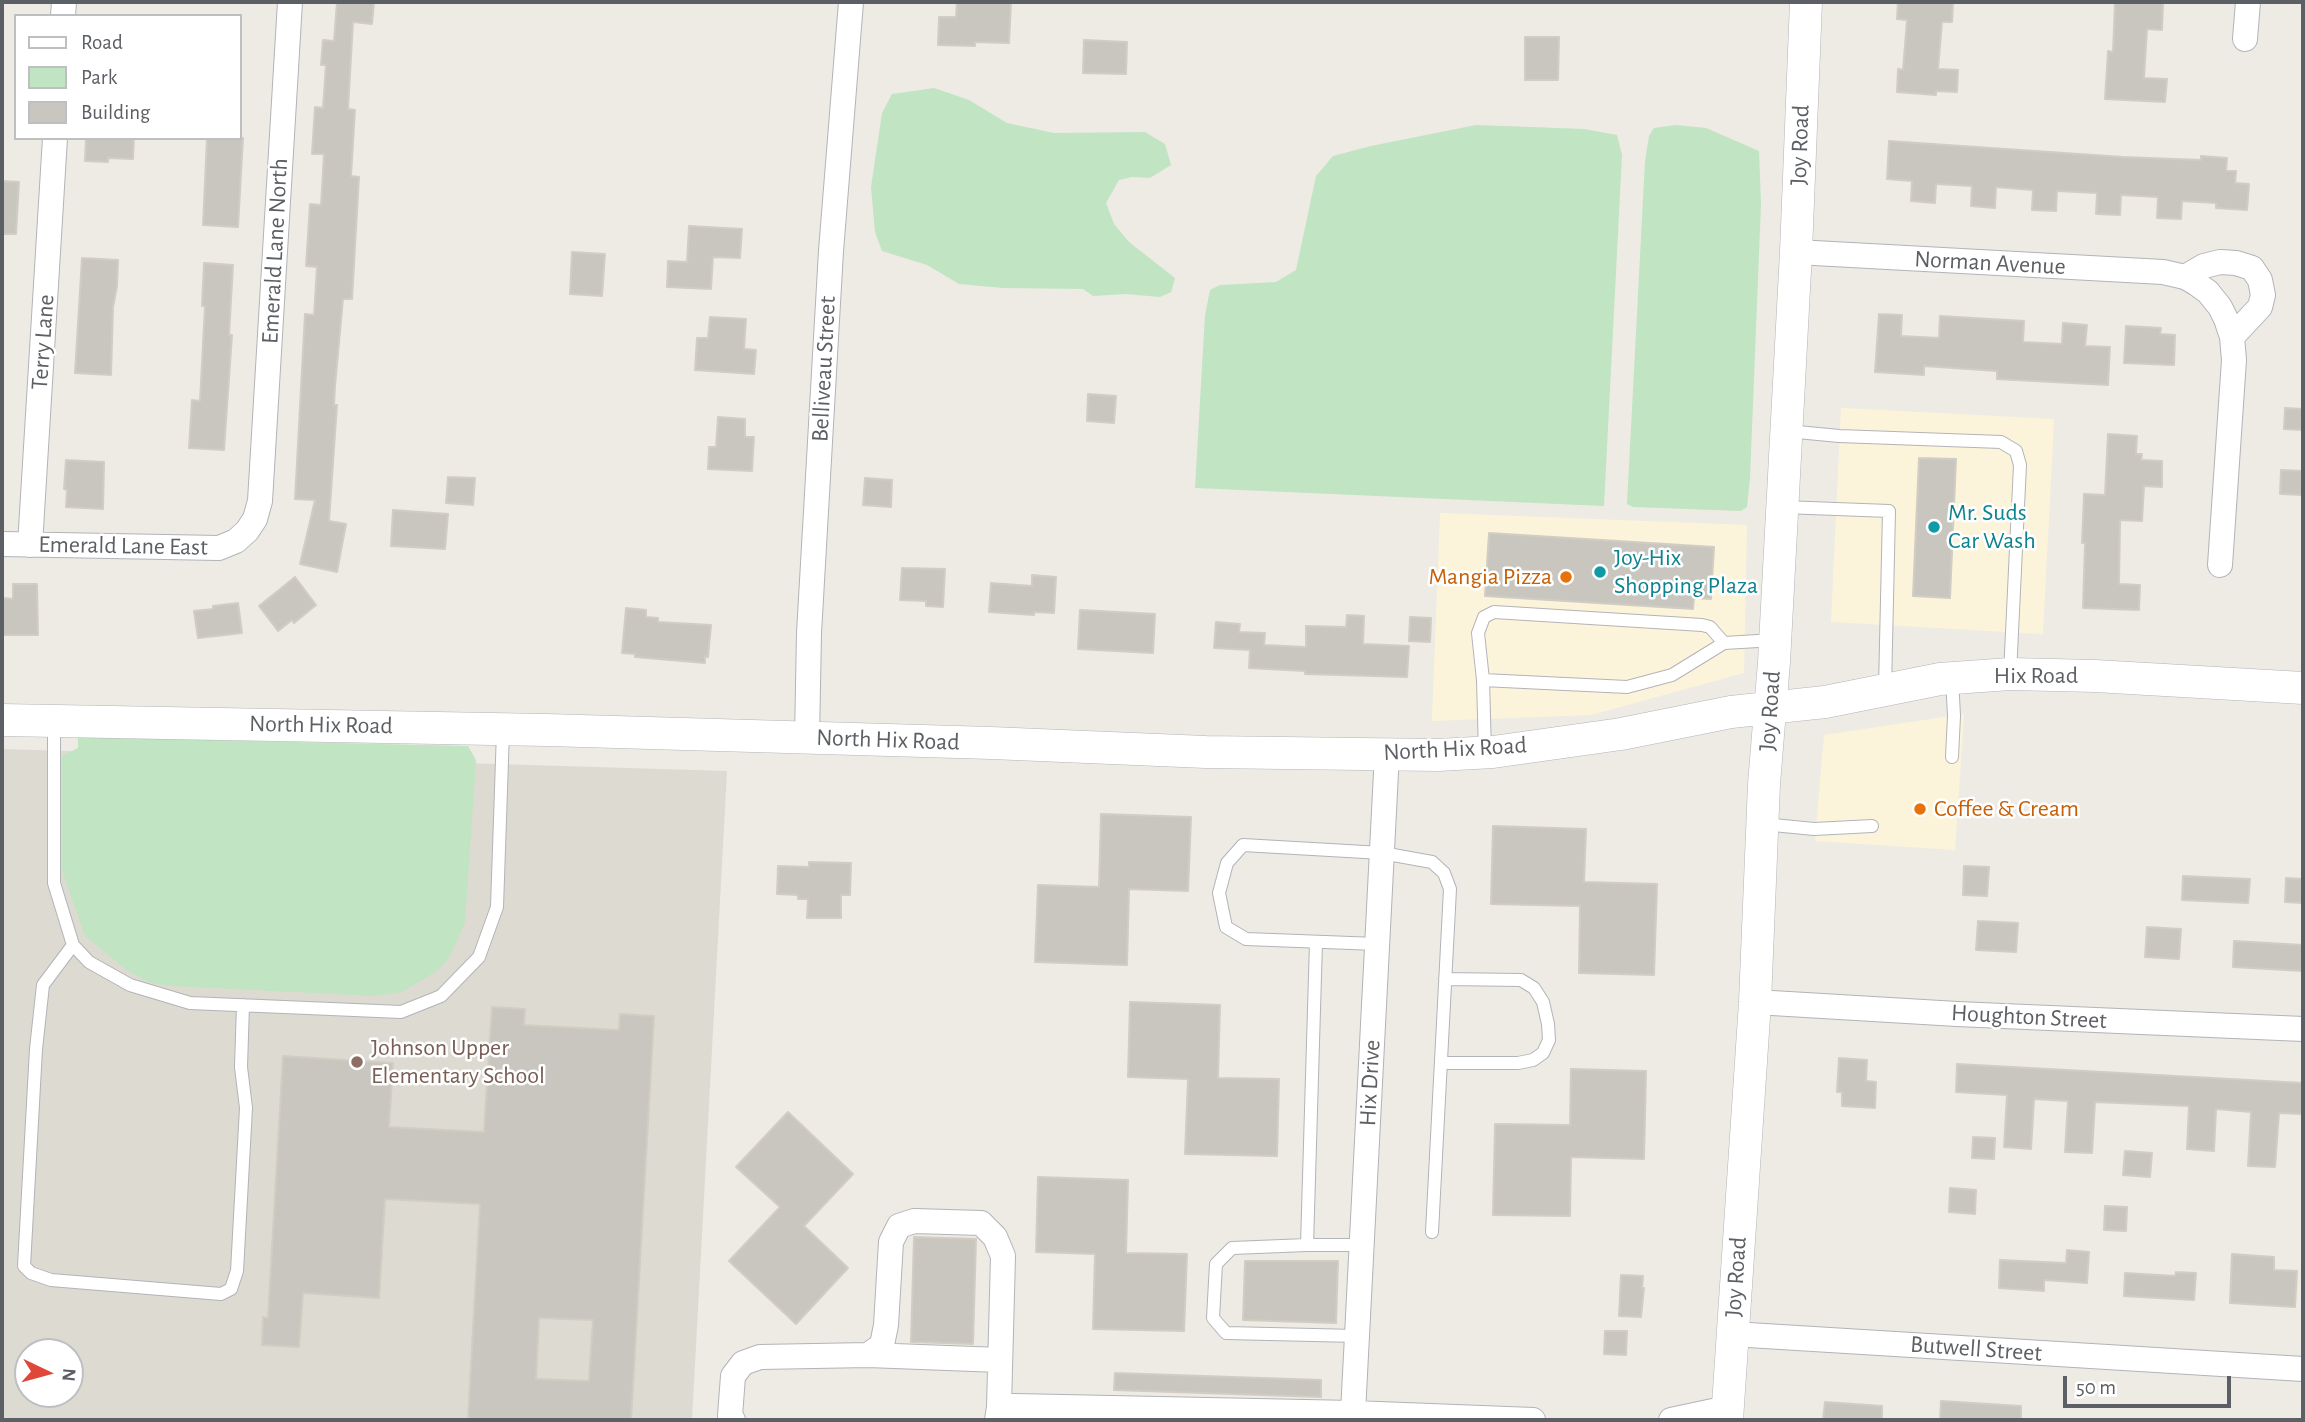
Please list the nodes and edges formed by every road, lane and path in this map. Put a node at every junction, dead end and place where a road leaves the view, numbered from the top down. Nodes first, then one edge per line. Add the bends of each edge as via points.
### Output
1 (290, 2) edge
2 (850, 2) edge
3 (1806, 2) edge
4 (2248, 2) edge
5 (2245, 39) dead end
6 (55, 140) edge
7 (1796, 252) junction
8 (2185, 277) junction
9 (2232, 337) junction
10 (1786, 431) junction
11 (260, 501) joint
12 (1782, 507) junction
13 (2, 544) edge
14 (30, 545) junction
15 (2220, 565) dead end
16 (1775, 640) junction
17 (1724, 643) junction
18 (2010, 674) junction
19 (1952, 678) junction
20 (1483, 680) junction
21 (2303, 688) edge
22 (1885, 690) junction
23 (1771, 708) junction
24 (2, 720) edge
25 (54, 721) junction
26 (503, 729) junction
27 (807, 738) junction
28 (1485, 752) junction
29 (1387, 753) junction
30 (1952, 757) dead end
31 (1763, 824) junction
32 (1872, 827) dead end
33 (1382, 853) junction
34 (1316, 942) junction
35 (1377, 944) junction
36 (73, 945) junction
37 (1445, 979) junction
38 (1755, 1002) junction
39 (243, 1005) junction
40 (2303, 1029) edge
41 (1441, 1063) junction
42 (1432, 1232) dead end
43 (1307, 1245) junction
44 (1362, 1245) junction
45 (1732, 1334) junction
46 (1357, 1336) junction
47 (868, 1355) junction
48 (1000, 1360) junction
49 (2303, 1369) edge
50 (1353, 1413) junction
51 (998, 1414) edge
52 (1067, 1414) edge
53 (1727, 1414) edge
54 (733, 1420) edge
55 (1532, 1420) edge
56 (1671, 1420) edge

1 - 11 street, Emerald Lane North
2 - 27 street, Belliveau Street via 831,251
3 - 7 street, Joy Road
4 - 5 street
6 - 14 street, Terry Lane
7 - 8 street, Norman Avenue via 2163,272
7 - 10 street, Joy Road
8 - 9 street, Norman Avenue via 2208,292 2220,307
8 - 9 street via 2220,262 2252,268 2260,280 2260,307
9 - 15 street, Norman Avenue
10 - 12 street, Joy Road
10 - 18 lane via 2001,442 2016,451 2020,466
11 - 14 street, Emerald Lane East via 247,531 219,548
12 - 16 street, Joy Road
12 - 22 lane via 1889,511
13 - 14 street, Emerald Lane East
16 - 17 lane
16 - 23 street, Joy Road
17 - 20 lane via 1672,675 1627,687
17 - 20 lane via 1710,627 1702,625 1494,612 1484,617 1479,633
18 - 19 street, Hix Road
18 - 21 street, Hix Road
19 - 22 street, Hix Road
19 - 30 lane
20 - 28 lane
22 - 23 street, Hix Road
23 - 28 street, North Hix Road
23 - 31 street, Joy Road
24 - 25 street, North Hix Road
25 - 26 street, North Hix Road
25 - 36 lane via 54,883
26 - 27 street, North Hix Road
26 - 39 lane via 497,907 479,957 441,996 401,1012
27 - 29 street, North Hix Road via 1206,752
28 - 29 street, North Hix Road
29 - 33 street, Hix Drive
31 - 32 lane via 1814,829
31 - 38 street, Joy Road
33 - 34 lane via 1243,845 1227,863 1219,893 1226,927 1246,939
33 - 35 street, Hix Drive
33 - 37 lane via 1432,862 1444,873 1450,889
34 - 35 lane
34 - 43 lane
35 - 44 street, Hix Drive
36 - 39 lane via 89,962 130,985 190,1003
36 - 39 lane via 43,985 24,1266 31,1273 51,1280 221,1293 231,1289 237,1271 246,1108 241,1067
37 - 41 lane
37 - 41 lane via 1521,980 1534,988 1543,1002 1549,1040 1543,1053 1518,1063
38 - 40 street, Houghton Street
38 - 45 street, Joy Road
41 - 42 lane
43 - 44 lane
43 - 46 lane via 1232,1248 1216,1264 1213,1318 1226,1333
44 - 46 street, Hix Drive
45 - 49 street, Butwell Street
45 - 53 street, Joy Road
46 - 50 street, Hix Drive
47 - 48 street
47 - 48 street via 882,1345 891,1242 899,1226 914,1221 981,1223 995,1237 1003,1256
47 - 54 street via 761,1357 743,1363 733,1376
48 - 51 street
50 - 52 street
50 - 55 street
51 - 52 street
53 - 56 street

